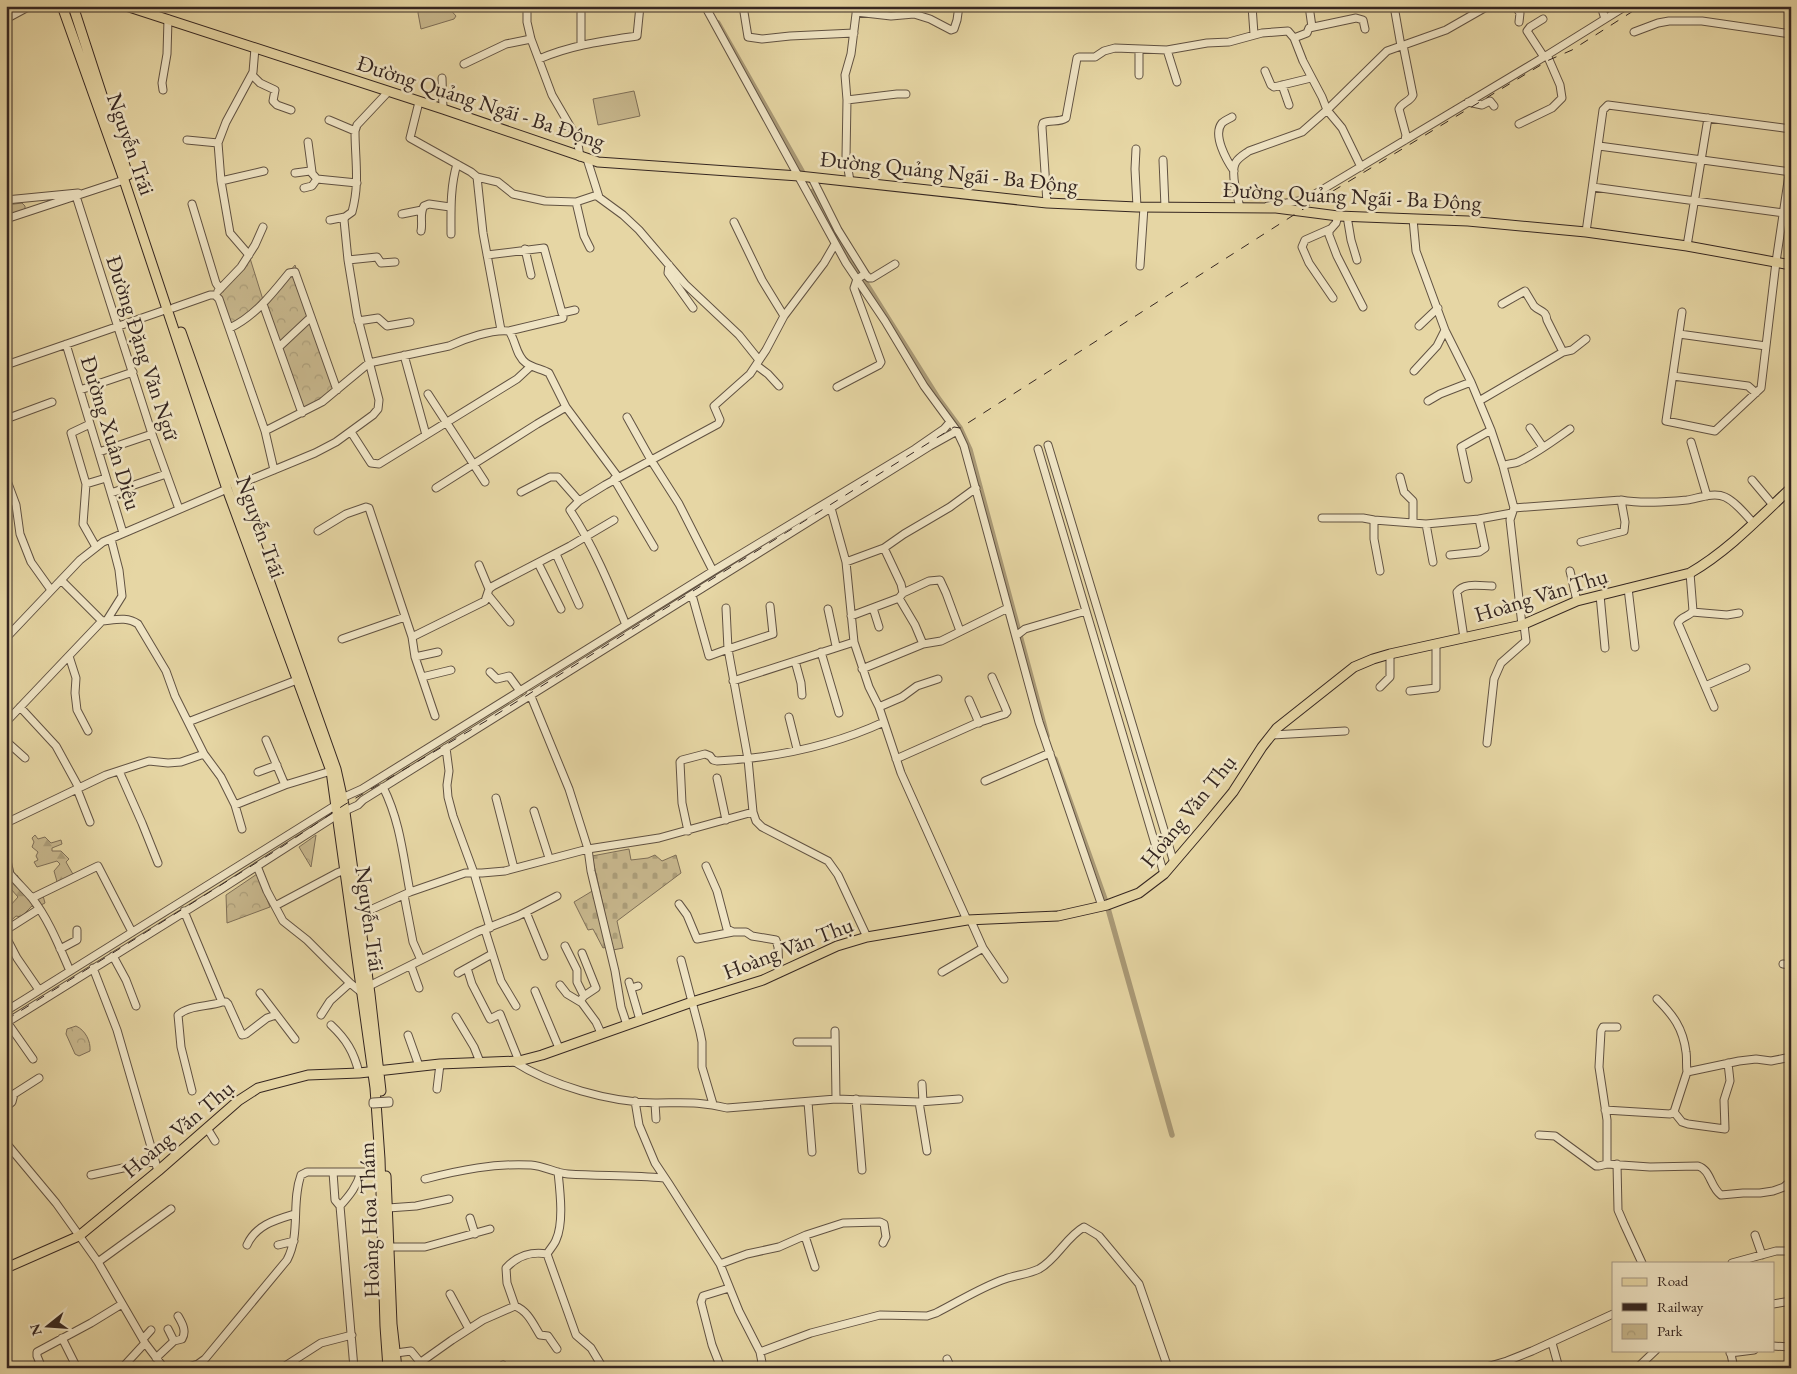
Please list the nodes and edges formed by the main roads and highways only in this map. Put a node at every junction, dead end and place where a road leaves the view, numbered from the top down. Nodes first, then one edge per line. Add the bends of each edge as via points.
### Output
1 (62, 6) edge
2 (73, 6) edge
3 (126, 6) edge
4 (126, 179) junction
5 (1791, 265) edge
6 (1791, 488) edge
7 (287, 643) junction
8 (341, 813) junction
9 (361, 964) junction
10 (377, 1072) junction
11 (383, 1172) junction
12 (6, 1268) edge
13 (388, 1368) edge
14 (397, 1368) edge

1 - 4 main road, Nguyễn Trãi
2 - 4 main road, Nguyễn Trãi
3 - 5 main road, Đường Quảng Ngãi - Ba Động via 598,162 799,176 1048,203 1276,208 1343,216 1468,221 1586,232
4 - 7 main road, Nguyễn Trãi
6 - 10 main road, Hoàng Văn Thụ via 1729,546 1690,572 1577,601 1523,625 1390,654 1354,667 1277,728 1233,792 1164,874 1140,893 1058,916 969,920 867,937 837,946 780,973 542,1055 516,1061 440,1064
7 - 8 main road, Nguyễn Trãi via 297,680 331,771 336,805
7 - 8 main road, Nguyễn Trãi via 336,769 342,798
8 - 9 main road, Nguyễn Trãi via 345,870
8 - 9 main road, Nguyễn Trãi via 359,915
9 - 10 main road, Nguyễn Trãi via 361,992
9 - 10 main road, Nguyễn Trãi via 369,986
10 - 11 main road, Hoàng Hoa Thám
10 - 12 main road, Hoàng Văn Thụ via 308,1075 258,1088 238,1101 79,1236
11 - 13 main road, Hoàng Hoa Thám
11 - 14 main road, Hoàng Hoa Thám

